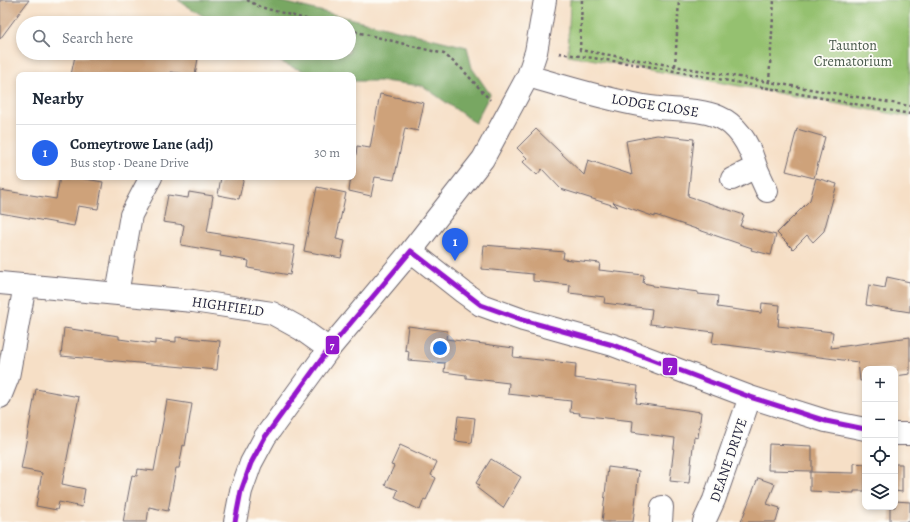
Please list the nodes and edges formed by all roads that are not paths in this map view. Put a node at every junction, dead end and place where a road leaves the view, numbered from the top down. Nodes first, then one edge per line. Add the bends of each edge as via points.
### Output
1 (544, 0) edge
2 (528, 76) junction
3 (756, 167) junction
4 (732, 179) dead end
5 (149, 180) edge
6 (767, 190) dead end
7 (411, 251) junction
8 (0, 283) edge
9 (25, 285) junction
10 (117, 294) junction
11 (329, 349) junction
12 (0, 397) edge
13 (750, 397) junction
14 (862, 428) edge
15 (898, 434) edge
16 (910, 434) edge
17 (235, 522) edge
18 (704, 522) edge

1 - 2 street via 536,52
2 - 3 street, LODGE CLOSE via 644,106 702,112 720,118 745,139
2 - 7 street via 483,159
3 - 4 street
3 - 6 street, LODGE CLOSE
5 - 10 street via 131,215
7 - 11 street
7 - 13 street via 481,305 523,320 613,345
8 - 9 street, HIGHFIELD
9 - 10 street, HIGHFIELD
9 - 12 street via 8,377
10 - 11 street, HIGHFIELD via 193,301 272,313
11 - 17 street via 265,437 251,463 241,491
13 - 14 street via 826,422
13 - 18 street, DEANE DRIVE
15 - 16 street

